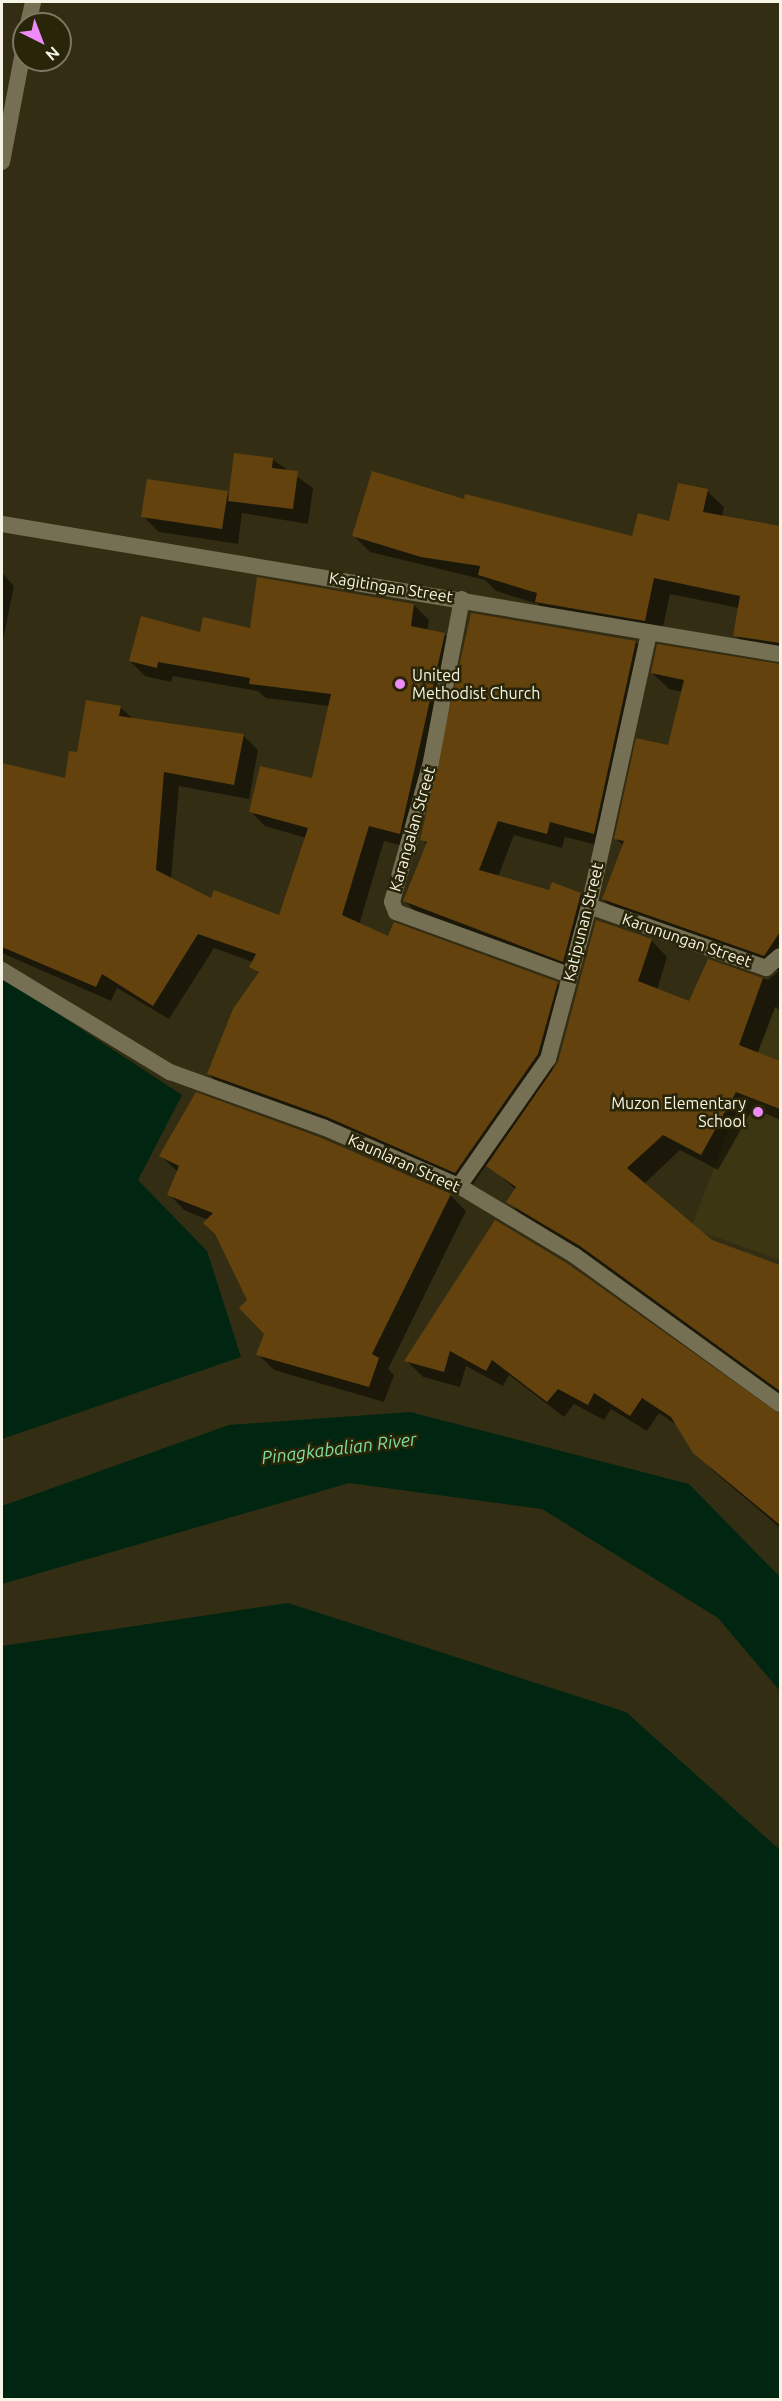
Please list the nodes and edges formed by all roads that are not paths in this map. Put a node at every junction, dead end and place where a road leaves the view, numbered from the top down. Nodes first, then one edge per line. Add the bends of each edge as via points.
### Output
1 (19, 72) edge
2 (2, 162) edge
3 (2, 524) edge
4 (462, 599) junction
5 (649, 632) junction
6 (780, 654) edge
7 (589, 906) junction
8 (780, 956) edge
9 (2, 970) edge
10 (569, 975) junction
11 (459, 1186) junction
12 (780, 1404) edge

1 - 2 street
3 - 4 street, Kagitingan Street
4 - 5 street, Kagitingan Street
4 - 10 street, Karangalan Street via 431,762 392,902 396,912
5 - 6 street, Kagitingan Street
5 - 7 street, Katipunan Street
7 - 8 street, Karunungan Street via 766,968
7 - 10 street, Katipunan Street
9 - 11 street, Kaunlaran Street via 170,1072 323,1127
10 - 11 street, Katipunan Street via 548,1059
11 - 12 street, Kaunlaran Street via 574,1255

